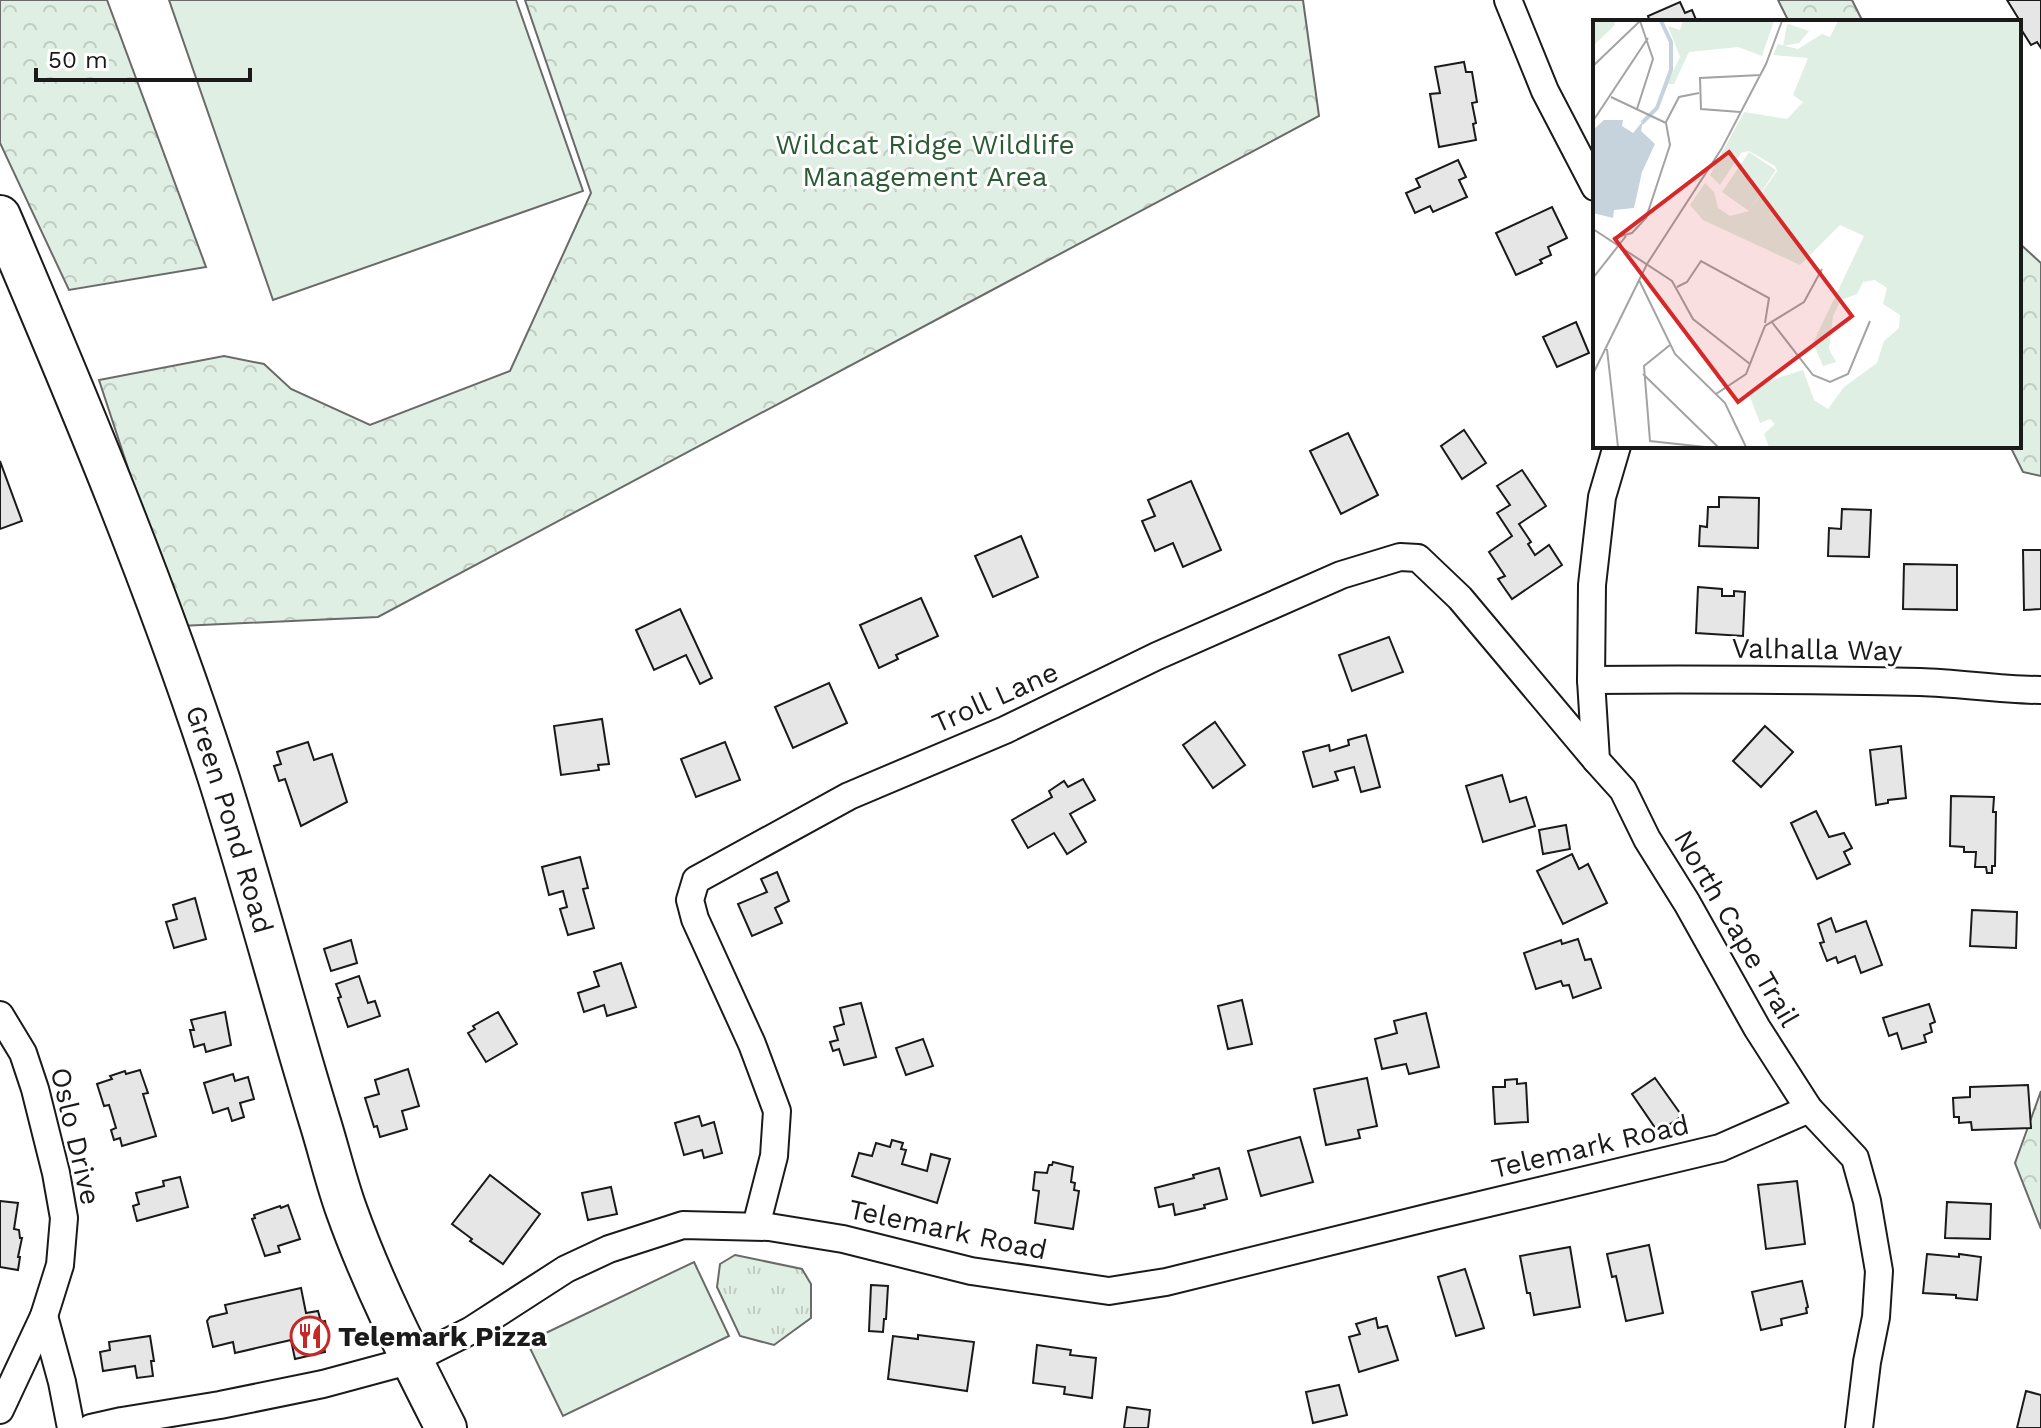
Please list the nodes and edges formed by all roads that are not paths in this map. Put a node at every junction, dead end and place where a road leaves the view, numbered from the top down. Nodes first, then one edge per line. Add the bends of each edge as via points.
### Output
1 (1508, 0) edge
2 (1593, 183) edge
3 (0, 216) edge
4 (1616, 448) edge
5 (1591, 680) junction
6 (2041, 690) edge
7 (1596, 760) junction
8 (0, 1015) edge
9 (1809, 1109) junction
10 (756, 1226) junction
11 (44, 1316) junction
12 (412, 1360) junction
13 (0, 1410) edge
14 (71, 1428) edge
15 (91, 1428) edge
16 (446, 1428) edge
17 (1859, 1428) edge

1 - 2 street via 1545,91
3 - 12 main road, Green Pond Road via 171,637 347,1210
4 - 5 street via 1602,497 1592,585
5 - 6 street, Valhalla Way via 1909,682
5 - 7 street
7 - 9 street, North Cape Trail via 1623,790 1757,1028
7 - 10 street, Troll Lane via 1460,598 1418,558 1400,557 1341,575 849,796 696,880 690,900 695,919 777,1111 774,1156
8 - 11 street, Oslo Drive via 23,1053 35,1089 64,1218 60,1265
9 - 10 street, Telemark Road via 1720,1148 1166,1282 1109,1291 971,1271 843,1239
9 - 17 street, North Cape Trail via 1855,1158 1879,1271
10 - 12 street, Telemark Road via 683,1225 609,1249
11 - 13 street, Oslo Drive
11 - 14 street
12 - 15 street, Telemark Road via 323,1384
12 - 16 main road, Green Pond Road

